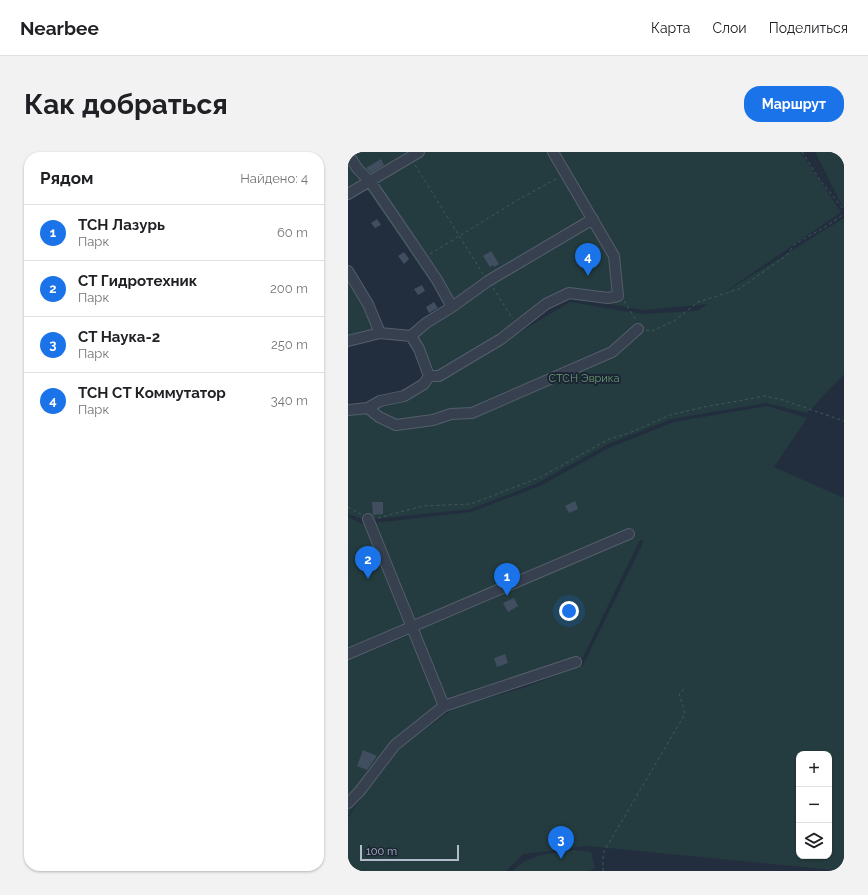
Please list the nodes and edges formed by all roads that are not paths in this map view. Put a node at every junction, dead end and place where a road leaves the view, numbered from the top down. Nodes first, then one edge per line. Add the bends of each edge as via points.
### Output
1 (553, 152) edge
2 (348, 154) edge
3 (415, 155) edge
4 (369, 181) junction
5 (348, 194) edge
6 (593, 219) junction
7 (348, 271) edge
8 (452, 307) junction
9 (638, 329) road end
10 (380, 333) junction
11 (411, 336) junction
12 (348, 341) edge
13 (429, 376) junction
14 (368, 408) junction
15 (348, 410) edge
16 (368, 518) road end
17 (629, 534) dead end
18 (412, 626) junction
19 (348, 654) edge
20 (576, 662) dead end
21 (444, 706) junction
22 (348, 803) edge

1 - 6 street
2 - 4 street
3 - 4 street
4 - 5 street
4 - 8 street via 423,259
6 - 8 street via 488,281
6 - 13 street via 614,256 618,296 608,298 568,293 546,304 501,339 439,376
7 - 10 street via 368,304
8 - 11 street
9 - 14 street via 612,352 472,413 451,414 433,420 396,424 379,417
10 - 11 street
10 - 12 street
11 - 13 street
13 - 14 street via 424,384 404,396 380,401
14 - 15 street
16 - 18 street
17 - 18 street
18 - 19 street
18 - 21 street
20 - 21 street
21 - 22 street via 395,744

